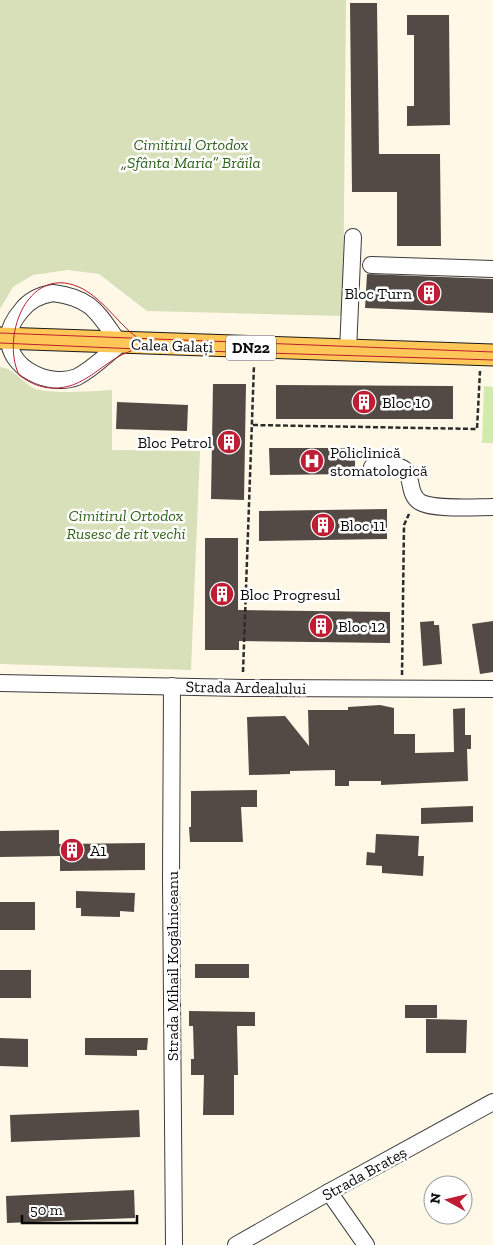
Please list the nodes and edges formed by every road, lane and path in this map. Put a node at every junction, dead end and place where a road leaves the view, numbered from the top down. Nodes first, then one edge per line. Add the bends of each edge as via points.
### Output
1 (353, 237) dead end
2 (371, 265) dead end
3 (493, 269) edge
4 (5, 338) edge
5 (120, 344) junction
6 (255, 348) junction
7 (348, 351) junction
8 (487, 355) edge
9 (253, 425) junction
10 (372, 467) dead end
11 (415, 499) junction
12 (493, 507) edge
13 (0, 683) edge
14 (172, 686) junction
15 (243, 688) junction
16 (402, 689) junction
17 (493, 689) edge
18 (493, 1102) edge
19 (329, 1192) junction
20 (174, 1245) edge
21 (236, 1245) edge
22 (366, 1245) edge

1 - 7 street
2 - 3 street
4 - 5 main road, Calea Galați / DN22
4 - 5 street via 25,368 53,380 77,377
4 - 5 street via 24,306 39,296 53,293 78,298 90,306
5 - 6 main road, Calea Galați / DN22
6 - 7 main road, Calea Galați / DN22
6 - 9 path
7 - 8 main road, Calea Galați / DN22
8 - 9 path via 477,429
9 - 15 path
10 - 11 street via 403,468
11 - 12 street via 437,506
11 - 16 path via 404,525
13 - 14 street, Strada Ardealului
14 - 15 street, Strada Ardealului
14 - 20 street, Strada Mihail Kogălniceanu
15 - 16 street, Strada Ardealului
16 - 17 street, Strada Ardealului
18 - 19 street, Strada Brateș
19 - 21 street, Strada Brateș
19 - 22 street

